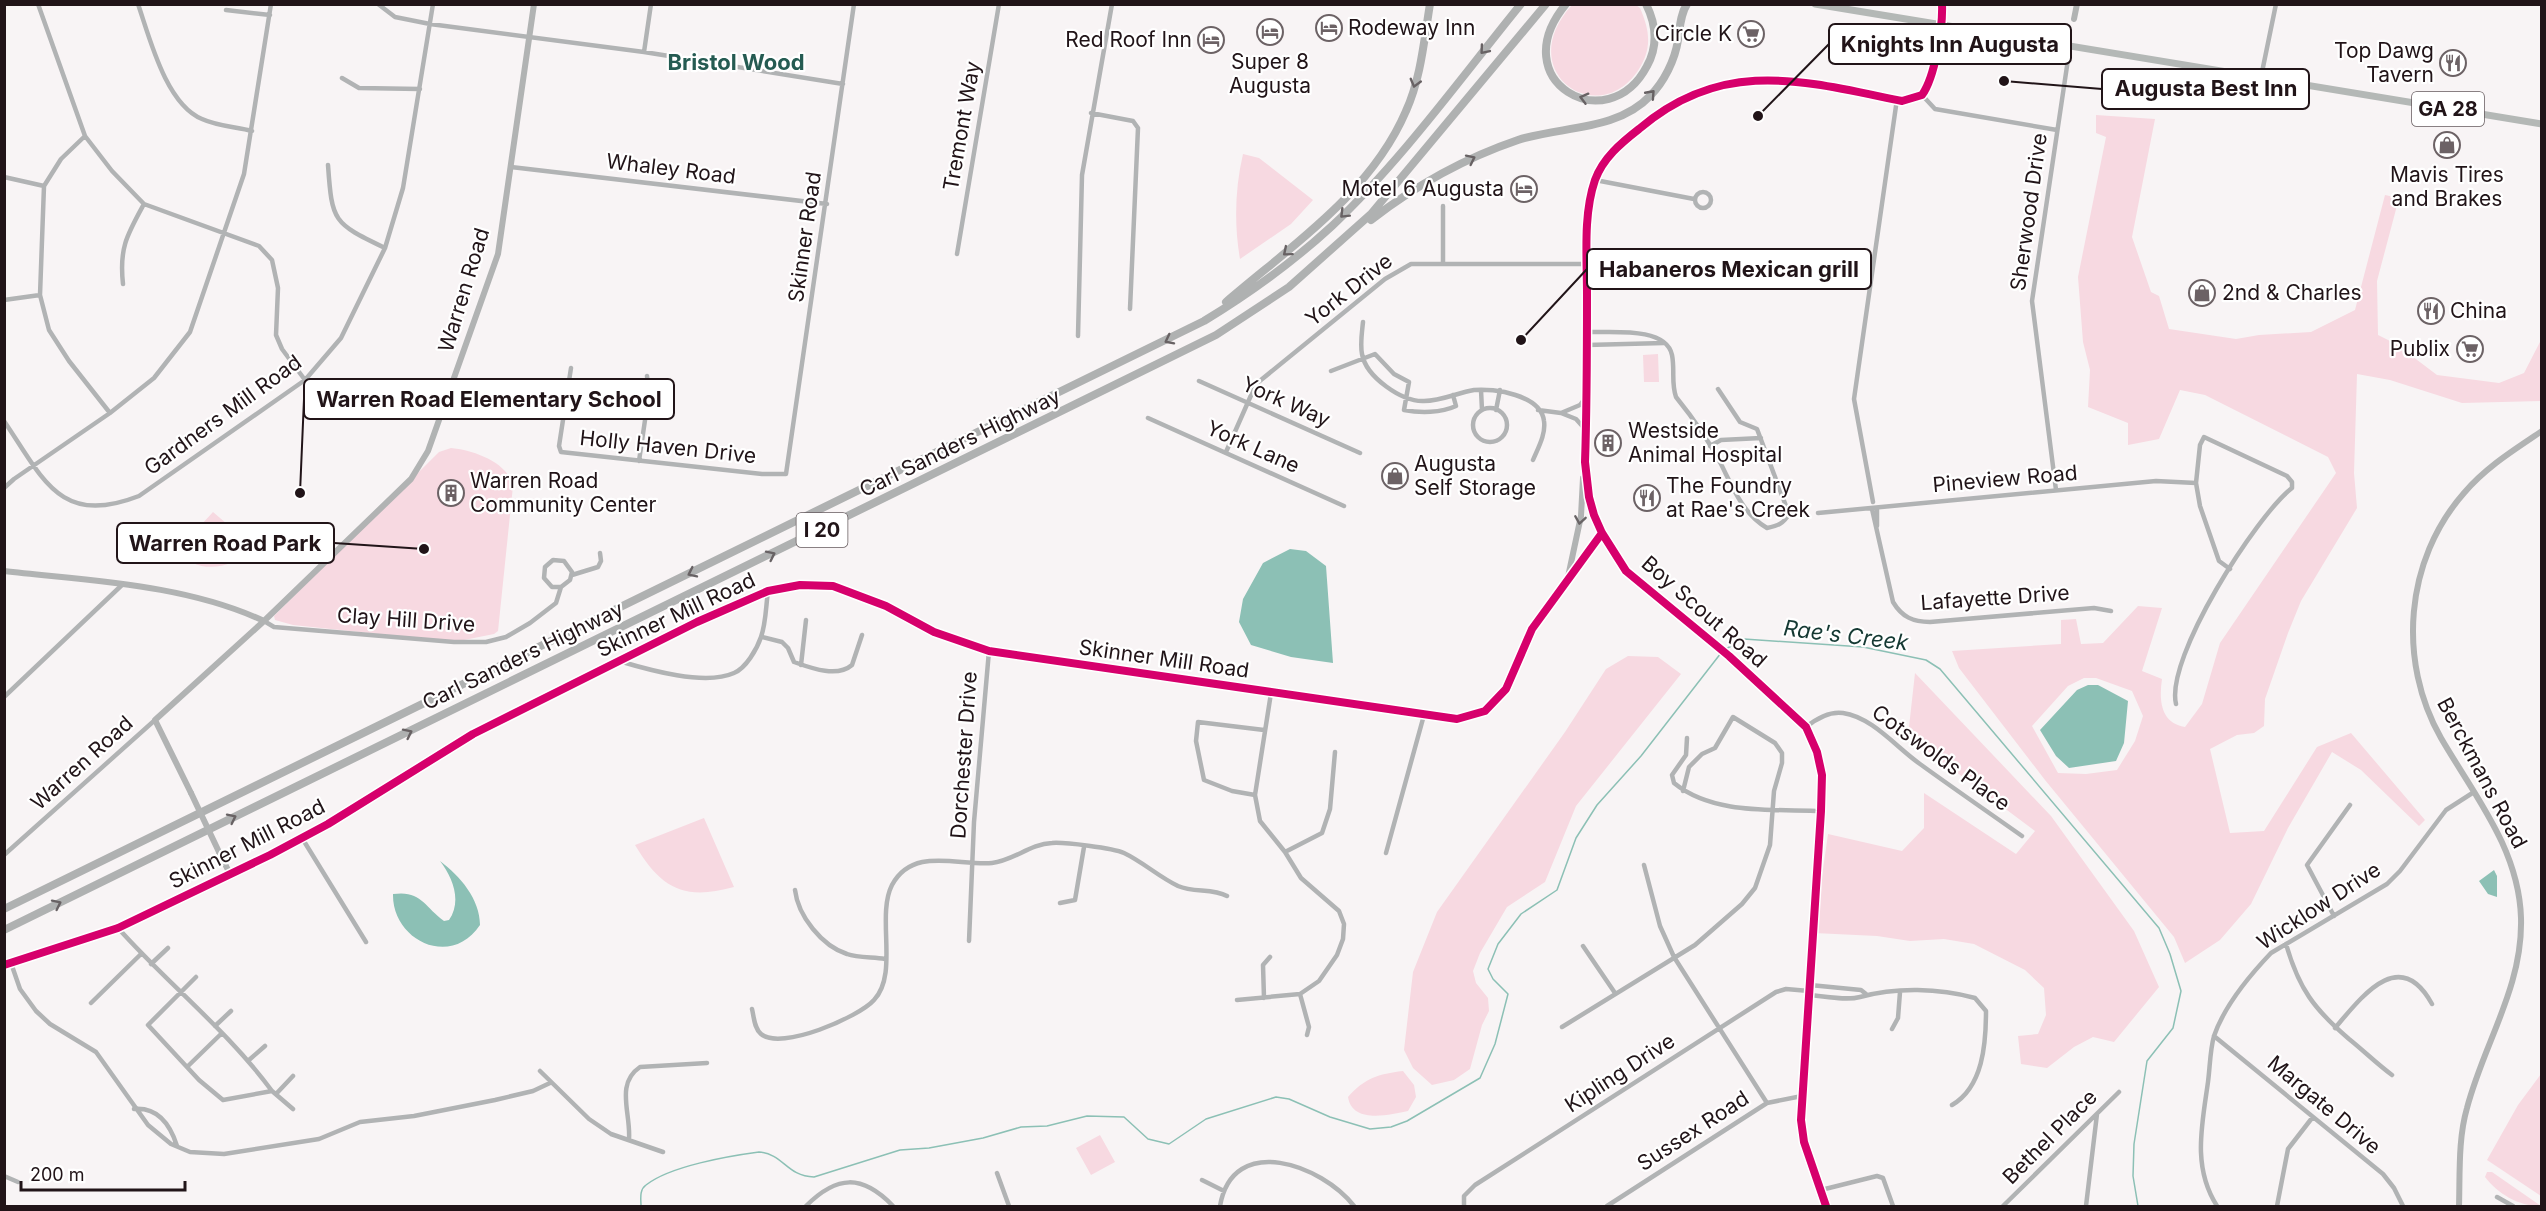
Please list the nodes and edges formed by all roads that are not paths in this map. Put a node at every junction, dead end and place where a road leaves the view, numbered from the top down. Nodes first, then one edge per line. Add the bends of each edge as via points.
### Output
1 (38, 4) edge
2 (138, 4) edge
3 (271, 4) edge
4 (378, 4) edge
5 (433, 4) edge
6 (534, 4) edge
7 (651, 4) edge
8 (854, 4) edge
9 (999, 4) edge
10 (1112, 4) edge
11 (1430, 4) edge
12 (1521, 4) edge
13 (1546, 4) edge
14 (1566, 4) edge
15 (1646, 4) edge
16 (1680, 4) edge
17 (1687, 4) edge
18 (1815, 4) edge
19 (1942, 4) edge
20 (2077, 4) edge
21 (2276, 4) edge
22 (226, 10) dead end
23 (270, 15) junction
24 (2074, 20) dead end
25 (430, 24) junction
26 (1941, 25) junction
27 (530, 37) junction
28 (2070, 46) junction
29 (644, 52) junction
30 (1670, 67) junction
31 (2261, 77) junction
32 (342, 78) dead end
33 (843, 84) junction
34 (420, 89) junction
35 (1923, 95) junction
36 (1897, 99) junction
37 (1091, 113) junction
38 (2541, 124) edge
39 (2057, 130) junction
40 (252, 131) junction
41 (85, 136) junction
42 (328, 165) dead end
43 (511, 167) junction
44 (4, 177) edge
45 (1595, 180) junction
46 (44, 186) junction
47 (1694, 199) dead end
48 (144, 204) junction
49 (827, 204) junction
50 (1443, 206) dead end
51 (226, 232) junction
52 (385, 248) junction
53 (1335, 249) junction
54 (957, 254) dead end
55 (1443, 263) junction
56 (1587, 264) junction
57 (123, 284) dead end
58 (40, 295) junction
59 (4, 300) edge
60 (1130, 309) dead end
61 (1204, 321) junction
62 (1363, 322) dead end
63 (1587, 332) junction
64 (1078, 336) dead end
65 (1664, 343) junction
66 (1587, 345) junction
67 (1363, 357) junction
68 (571, 368) dead end
69 (1331, 370) dead end
70 (647, 376) dead end
71 (305, 380) junction
72 (1199, 381) dead end
73 (1719, 389) dead end
74 (1481, 390) junction
75 (1500, 390) junction
76 (1453, 395) junction
77 (1587, 396) junction
78 (1408, 397) junction
79 (1247, 404) junction
80 (1482, 410) junction
81 (1496, 410) junction
82 (1538, 410) junction
83 (110, 413) junction
84 (1561, 413) junction
85 (1148, 418) dead end
86 (4, 421) edge
87 (2541, 431) edge
88 (1586, 432) junction
89 (1761, 438) junction
90 (1710, 446) junction
91 (1226, 452) junction
92 (1360, 453) dead end
93 (1533, 460) dead end
94 (639, 461) junction
95 (1585, 462) junction
96 (34, 465) junction
97 (786, 474) joint
98 (2196, 483) junction
99 (4, 488) edge
100 (2056, 490) junction
101 (1344, 506) dead end
102 (1874, 509) junction
103 (1818, 513) dead end
104 (1602, 533) junction
105 (600, 553) dead end
106 (2230, 569) junction
107 (4, 571) edge
108 (572, 575) junction
109 (1568, 577) junction
110 (123, 584) junction
111 (561, 587) junction
112 (768, 591) junction
113 (2111, 611) dead end
114 (264, 621) junction
115 (806, 621) dead end
116 (862, 635) dead end
117 (762, 637) junction
118 (989, 651) junction
119 (618, 661) junction
120 (801, 665) junction
121 (1271, 693) junction
122 (4, 697) edge
123 (2176, 704) dead end
124 (1424, 716) junction
125 (155, 720) junction
126 (1806, 727) junction
127 (1264, 730) junction
128 (1687, 738) dead end
129 (1335, 752) dead end
130 (1683, 791) junction
131 (2475, 792) junction
132 (1255, 795) junction
133 (2350, 805) dead end
134 (1773, 809) junction
135 (1821, 811) junction
136 (2022, 836) dead end
137 (302, 838) junction
138 (1084, 847) junction
139 (1285, 852) junction
140 (1386, 853) dead end
141 (4, 855) edge
142 (974, 861) junction
143 (1644, 865) dead end
144 (230, 874) junction
145 (795, 890) dead end
146 (1227, 896) dead end
147 (1060, 903) dead end
148 (4, 909) edge
149 (2334, 916) junction
150 (118, 928) junction
151 (4, 930) edge
152 (969, 941) dead end
153 (366, 942) dead end
154 (2286, 944) junction
155 (1583, 946) dead end
156 (168, 948) dead end
157 (141, 954) junction
158 (1270, 957) dead end
159 (1674, 957) junction
160 (885, 959) junction
161 (8, 964) edge
162 (151, 964) junction
163 (196, 977) dead end
164 (1809, 990) junction
165 (179, 992) junction
166 (1900, 992) junction
167 (1615, 993) junction
168 (1300, 994) junction
169 (1866, 994) junction
170 (1264, 998) junction
171 (1237, 1000) dead end
172 (91, 1003) dead end
173 (2432, 1004) dead end
174 (753, 1009) dead end
175 (231, 1011) dead end
176 (215, 1026) junction
177 (1562, 1027) dead end
178 (1722, 1028) junction
179 (2335, 1028) junction
180 (1892, 1029) dead end
181 (222, 1033) junction
182 (1307, 1035) dead end
183 (2214, 1036) junction
184 (265, 1046) dead end
185 (249, 1060) junction
186 (707, 1063) dead end
187 (187, 1067) junction
188 (540, 1071) dead end
189 (2392, 1075) dead end
190 (293, 1076) dead end
191 (550, 1083) junction
192 (2119, 1092) dead end
193 (274, 1093) junction
194 (1802, 1096) junction
195 (1767, 1103) junction
196 (1952, 1105) dead end
197 (134, 1109) junction
198 (293, 1109) dead end
199 (2097, 1114) junction
200 (2312, 1118) junction
201 (628, 1138) junction
202 (177, 1146) junction
203 (663, 1152) dead end
204 (997, 1173) dead end
205 (4, 1176) edge
206 (1202, 1180) dead end
207 (18, 1182) dead end
208 (1821, 1190) junction
209 (1224, 1191) junction
210 (2497, 1197) dead end
211 (806, 1206) edge
212 (893, 1206) edge
213 (1009, 1206) edge
214 (1220, 1206) edge
215 (1354, 1206) edge
216 (1464, 1206) edge
217 (1607, 1206) edge
218 (1826, 1206) edge
219 (1893, 1206) edge
220 (2003, 1206) edge
221 (2086, 1206) edge
222 (2217, 1206) edge
223 (2277, 1206) edge
224 (2403, 1206) edge
225 (2459, 1206) edge
226 (2514, 1206) edge

1 - 41 street
2 - 40 street via 169,85 179,100 202,119
3 - 23 street
4 - 25 street via 395,17
5 - 25 street, Gardners Mill Road
6 - 27 street, Warren Road
7 - 29 street
8 - 33 street, Skinner Road
9 - 54 street, Tremont Way
10 - 37 street
11 -> 61 highway via 1412,94 1383,153 1318,225
12 -> 61 highway, Carl Sanders Highway / I 20 via 1386,169 1345,213 1264,282
13 - 53 highway, Carl Sanders Highway / I 20 via 1390,192
15 -> 14 highway via 1655,41 1648,64 1630,88 1600,101 1578,97 1564,89 1548,67 1548,31
16 - 30 highway
17 - 30 highway
18 - 26 main road, GA 28
19 - 26 street
20 - 24 street
21 - 31 street
22 - 23 street
23 - 40 street
25 - 27 street
25 - 34 street, Gardners Mill Road
26 - 28 main road, GA 28
26 - 35 street
27 - 29 street
27 - 43 street, Warren Road
28 - 31 main road, GA 28
28 - 39 street, Sherwood Drive
29 - 33 street
53 -> 30 highway via 1417,187 1487,152 1543,133 1627,114 1651,95
31 - 38 main road, GA 28
32 - 34 street via 359,88
33 - 49 street, Skinner Road
34 - 52 street, Gardners Mill Road via 404,188
35 - 36 street, Boy Scout Road
35 - 39 street via 1935,109
36 - 45 street, Boy Scout Road via 1772,79 1722,84 1682,99 1646,122 1615,150
36 - 102 street via 1854,399
37 - 60 street via 1133,121 1138,128
37 - 64 street via 1082,175
39 - 100 street, Sherwood Drive via 2032,301
40 - 51 street
41 - 46 street via 61,159
41 - 48 street
42 - 52 street via 330,204 335,214 343,225
43 - 49 street, Whaley Road
43 - 114 street, Warren Road via 498,254 428,451 411,479
44 - 46 street
45 - 47 street
45 - 56 street, Boy Scout Road via 1590,199
46 - 58 street
48 - 51 street
48 - 57 street via 124,240 120,259
49 - 97 street, Skinner Road
50 - 55 street
51 - 71 street via 259,246 272,260 278,288 276,335
51 - 83 street via 190,332 154,378
52 - 71 street, Gardners Mill Road via 341,338
151 -> 53 highway, Carl Sanders Highway / I 20 via 1190,350 1264,305
55 - 56 street, York Drive
55 - 79 street, York Drive via 1411,264 1385,279 1256,384
56 - 63 street, Boy Scout Road
58 - 59 street
58 - 83 street via 49,330
61 -> 148 highway, Carl Sanders Highway / I 20
62 - 67 street
63 - 65 street via 1648,334
63 - 66 street, Boy Scout Road
65 - 66 street
65 - 90 street via 1672,355 1676,397
66 - 77 street, Boy Scout Road
67 - 69 street
67 - 78 street via 1382,382
67 - 78 street via 1375,354 1394,374 1409,382
68 - 94 street, Holly Haven Drive via 561,452
70 - 94 street via 649,393
71 - 96 street, Gardners Mill Road via 139,496 115,505 80,504 63,498
72 - 79 street, York Way
73 - 89 street via 1740,422 1757,429
74 - 75 street
74 - 76 street
74 - 80 street
75 - 81 street
75 - 82 street via 1527,400
76 - 78 street via 1423,402
76 - 78 street via 1455,406 1417,412 1404,410
77 - 84 street via 1580,405
77 - 88 street, Boy Scout Road
79 - 91 street, York Drive
79 - 92 street, York Way
80 - 81 street
80 - 81 street via 1473,427 1477,436 1489,442 1501,438 1506,429 1504,416
82 - 84 street
82 - 93 street via 1544,418 1543,433
83 - 96 street
84 - 88 street via 1576,419
85 - 91 street, York Lane
86 - 96 street, Gardners Mill Road
87 - 131 street, Berckmans Road via 2488,469 2458,500 2432,543 2417,589 2413,639 2422,695 2440,736
88 - 95 street, Boy Scout Road
89 - 90 street via 1721,440
89 - 90 street via 1789,514 1785,522 1767,528 1749,514
91 - 101 street, York Lane
94 - 97 street, Holly Haven Drive
95 - 104 street, Boy Scout Road via 1588,497
95 -> 109 street via 1581,516
96 - 99 street
98 - 100 street, Pineview Road
98 - 106 street via 2218,561
98 - 106 street via 2204,437 2287,476 2292,482 2292,488
100 - 102 street, Pineview Road
102 - 103 street, Pineview Road
102 - 113 street, Lafayette Drive via 1893,602 1913,621 2094,608
104 - 109 street, Skinner Mill Road
104 - 126 street, Boy Scout Road via 1626,571
105 - 108 street via 598,567
106 - 123 street via 2189,637 2174,694
107 - 110 street
108 - 111 street, Clay Hill Drive
108 - 111 street via 564,561 548,563 543,570 545,581 552,587
109 - 124 street, Skinner Mill Road via 1525,641 1509,683 1485,711 1457,719
110 - 114 street via 230,605
110 - 122 street
111 - 114 street, Clay Hill Drive via 558,601 530,623 506,637 486,642 274,627
112 - 117 street
112 - 118 street, Skinner Mill Road via 800,585 833,586 886,606 934,632
112 - 119 street, Skinner Mill Road
114 - 125 street, Warren Road
115 - 120 street
116 - 120 street via 852,665 846,670
117 - 119 street via 745,665 718,678 641,668
117 - 120 street via 782,642 794,662
118 - 121 street, Skinner Mill Road
118 - 142 street, Dorchester Drive
119 - 137 street, Skinner Mill Road via 473,734
121 - 124 street, Skinner Mill Road
121 - 127 street
124 - 140 street
125 - 141 street, Warren Road
125 - 144 street, Warren Road, bridge
126 - 135 street, Boy Scout Road via 1820,766
126 - 136 street, Cotswolds Place via 1829,714 1842,712 1861,718
127 - 132 street
127 - 132 street via 1198,722 1196,741 1204,780
128 - 130 street via 1686,755 1672,775
129 - 139 street via 1330,809 1322,833
130 - 134 street via 1709,803
130 - 134 street via 1689,767 1715,748 1732,717 1775,743 1782,753
131 - 149 street, Wicklow Drive via 2446,810 2387,884
131 - 225 street, Berckmans Road via 2512,867 2519,898 2521,939 2506,1005 2467,1108
132 - 139 street via 1260,821
133 - 149 street via 2307,865
134 - 135 street
134 - 159 street via 1770,845 1755,888 1695,945
135 - 164 street, Boy Scout Road
137 - 144 street, Skinner Mill Road
137 - 153 street
138 - 142 street via 1043,844 1001,861
138 - 146 street via 1122,852 1180,887
138 - 147 street via 1075,900
139 - 168 street via 1311,890 1339,911 1344,924 1337,955 1319,981
142 - 152 street, Dorchester Drive
142 - 160 street via 930,859 907,868 899,876 891,887
143 - 159 street via 1660,926
144 - 150 street, Skinner Mill Road
145 - 160 street via 810,925 830,947 849,955
149 - 154 street, Wicklow Drive
150 - 157 street
150 - 161 street, Skinner Mill Road
154 - 179 street via 2304,992
154 - 183 street, Wicklow Drive via 2259,966
155 - 167 street
156 - 162 street
157 - 162 street
157 - 172 street
158 - 170 street via 1263,965
159 - 167 street
159 - 178 street
160 - 174 street via 883,983 874,1001 804,1035 787,1039 767,1037 756,1027
161 - 197 street via 26,999 50,1024 96,1052
162 - 165 street
163 - 165 street
164 - 169 street, Kipling Drive via 1861,990
164 - 169 street, Kipling Drive via 1859,998
164 - 178 street, Kipling Drive via 1776,992
164 - 194 street, Boy Scout Road
165 - 176 street
165 - 187 street via 148,1025
166 - 169 street, Kipling Drive
166 - 180 street via 1898,1018
166 - 196 street, Kipling Drive via 1956,993 1975,998 1986,1011 1978,1072 1961,1100
167 - 177 street
168 - 170 street
168 - 182 street via 1309,1027
170 - 171 street
173 - 179 street via 2422,986 2402,976 2388,977
175 - 176 street
176 - 181 street
178 - 195 street
178 - 216 street, Kipling Drive via 1475,1185 1464,1196
179 - 189 street
181 - 185 street
181 - 187 street
183 - 200 street, Margate Drive
183 - 222 street, Wicklow Drive via 2199,1149 2208,1192
184 - 185 street
185 - 193 street
186 - 201 street via 640,1067 633,1072 624,1089
187 - 193 street via 223,1100
188 - 191 street
190 - 193 street
191 - 201 street via 589,1119 611,1134
191 - 202 street via 495,1100 414,1116 371,1119 308,1141 208,1155
192 - 199 street, Bethel Place
193 - 198 street
194 - 195 street, Sussex Road
194 - 208 street, Boy Scout Road via 1804,1142
195 - 217 street, Sussex Road
197 - 202 street
197 - 202 street via 148,1108 158,1113
199 - 220 street, Bethel Place
199 - 221 street
200 - 223 street via 2288,1149
200 - 224 street, Margate Drive via 2383,1174
201 - 203 street
204 - 213 street
205 - 207 street
206 - 209 street
208 - 218 street, Boy Scout Road
208 - 219 street via 1877,1176 1883,1178
209 - 214 street
209 - 215 street via 1242,1171 1258,1163 1289,1162 1331,1182
210 - 226 street
211 - 212 street via 820,1192 843,1181 864,1184

